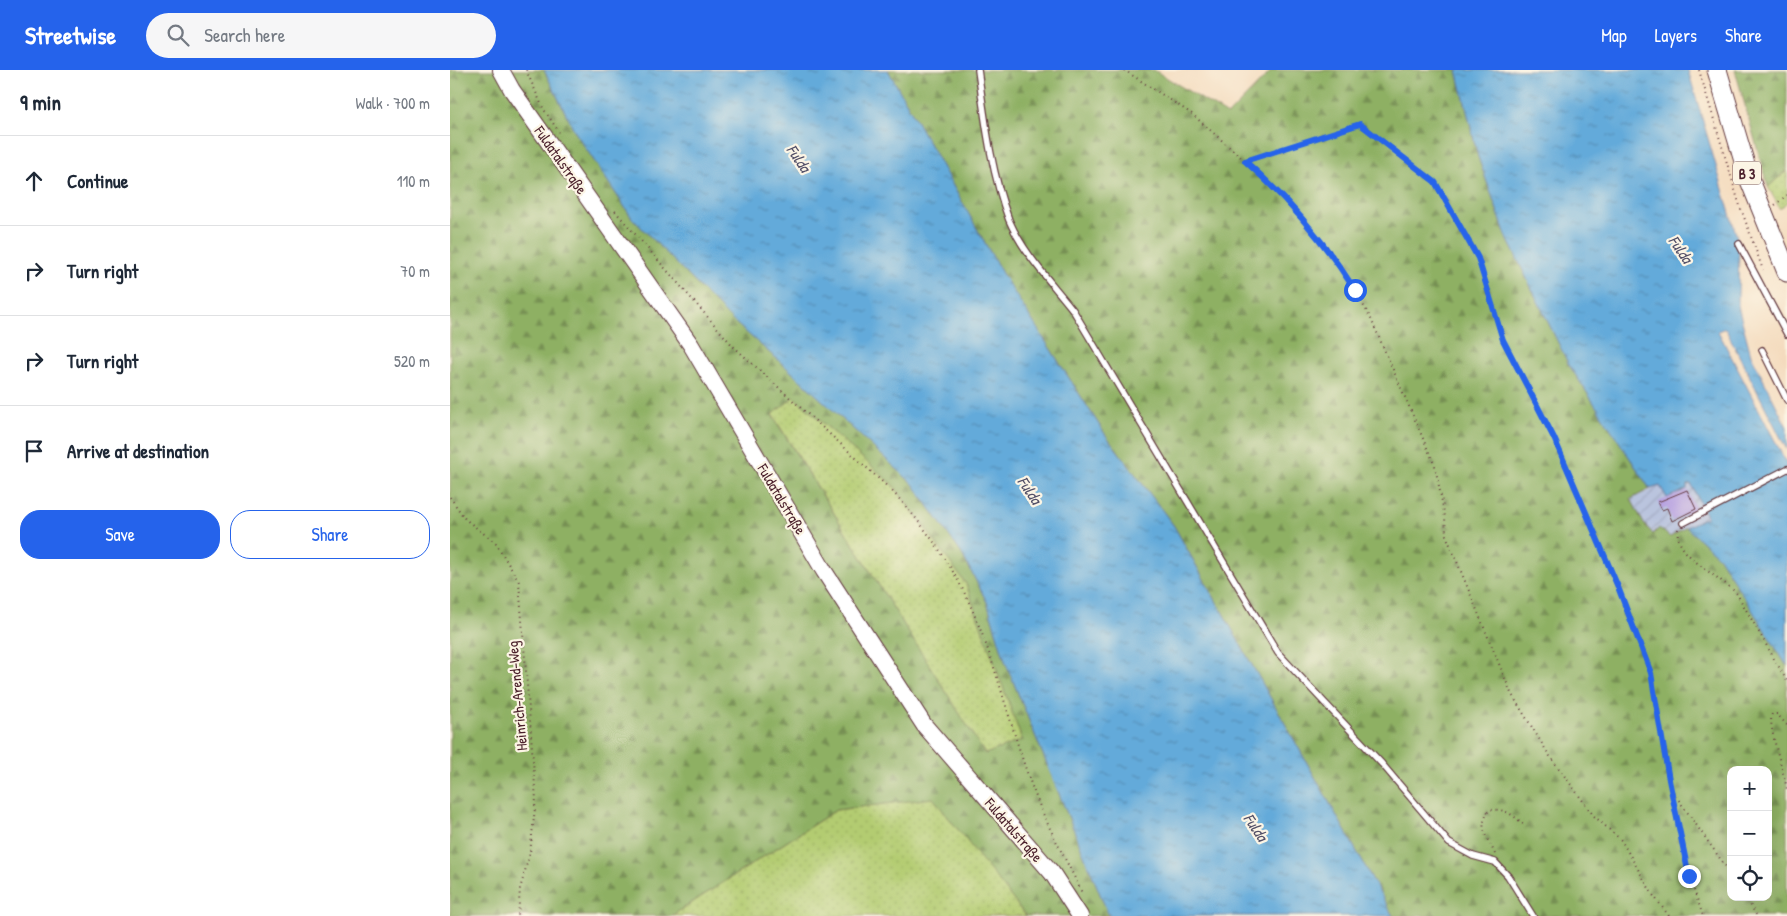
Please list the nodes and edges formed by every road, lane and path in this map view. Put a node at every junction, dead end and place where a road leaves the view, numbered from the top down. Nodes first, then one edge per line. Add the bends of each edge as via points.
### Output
1 (500, 70) edge
2 (526, 70) edge
3 (978, 70) edge
4 (1124, 70) edge
5 (1699, 70) edge
6 (1717, 70) edge
7 (560, 132) dead end
8 (1245, 161) junction
9 (610, 205) dead end
10 (1739, 244) dead end
11 (1787, 272) edge
12 (1765, 273) dead end
13 (1787, 334) edge
14 (1762, 350) dead end
15 (1787, 400) edge
16 (1787, 469) edge
17 (450, 498) edge
18 (1683, 523) joint
19 (1787, 681) edge
20 (1787, 725) edge
21 (1671, 790) junction
22 (1787, 790) edge
23 (1523, 824) dead end
24 (1495, 862) junction
25 (1727, 868) edge
26 (1085, 899) dead end
27 (1748, 901) edge
28 (518, 916) edge
29 (1080, 916) edge
30 (1533, 916) edge
31 (1670, 916) edge
32 (1703, 916) edge
33 (1757, 916) edge

1 - 29 main road, Fuldatalstraße via 691,345 824,571 924,726 1052,873
2 - 7 path via 543,108
3 - 24 lane via 990,150 1010,220 1033,260 1073,310 1278,653 1382,764 1449,843 1473,856
4 - 8 path via 1192,114
5 - 12 path via 1739,202
6 - 11 main road, B 3 via 1749,178
8 - 21 path via 1360,124 1435,182 1478,258 1503,340 1554,438 1618,587 1651,673
8 - 31 path via 1329,249 1355,290 1435,466 1446,535 1511,694 1549,755 1594,816 1622,840 1653,895
9 - 26 path via 733,346 889,488 945,559 973,611 1036,797
10 - 13 lane
14 - 15 lane
16 - 18 lane
17 - 28 path, Heinrich-Arend-Weg via 465,519 496,543 519,582 536,799
18 - 19 path via 1678,530 1678,540 1686,552 1737,594
20 - 22 path via 1777,714 1772,714 1770,718
21 - 25 path
21 - 32 path via 1689,876
23 - 24 path via 1500,809 1489,810 1482,828 1496,854
24 - 30 lane via 1508,876
27 - 33 path

